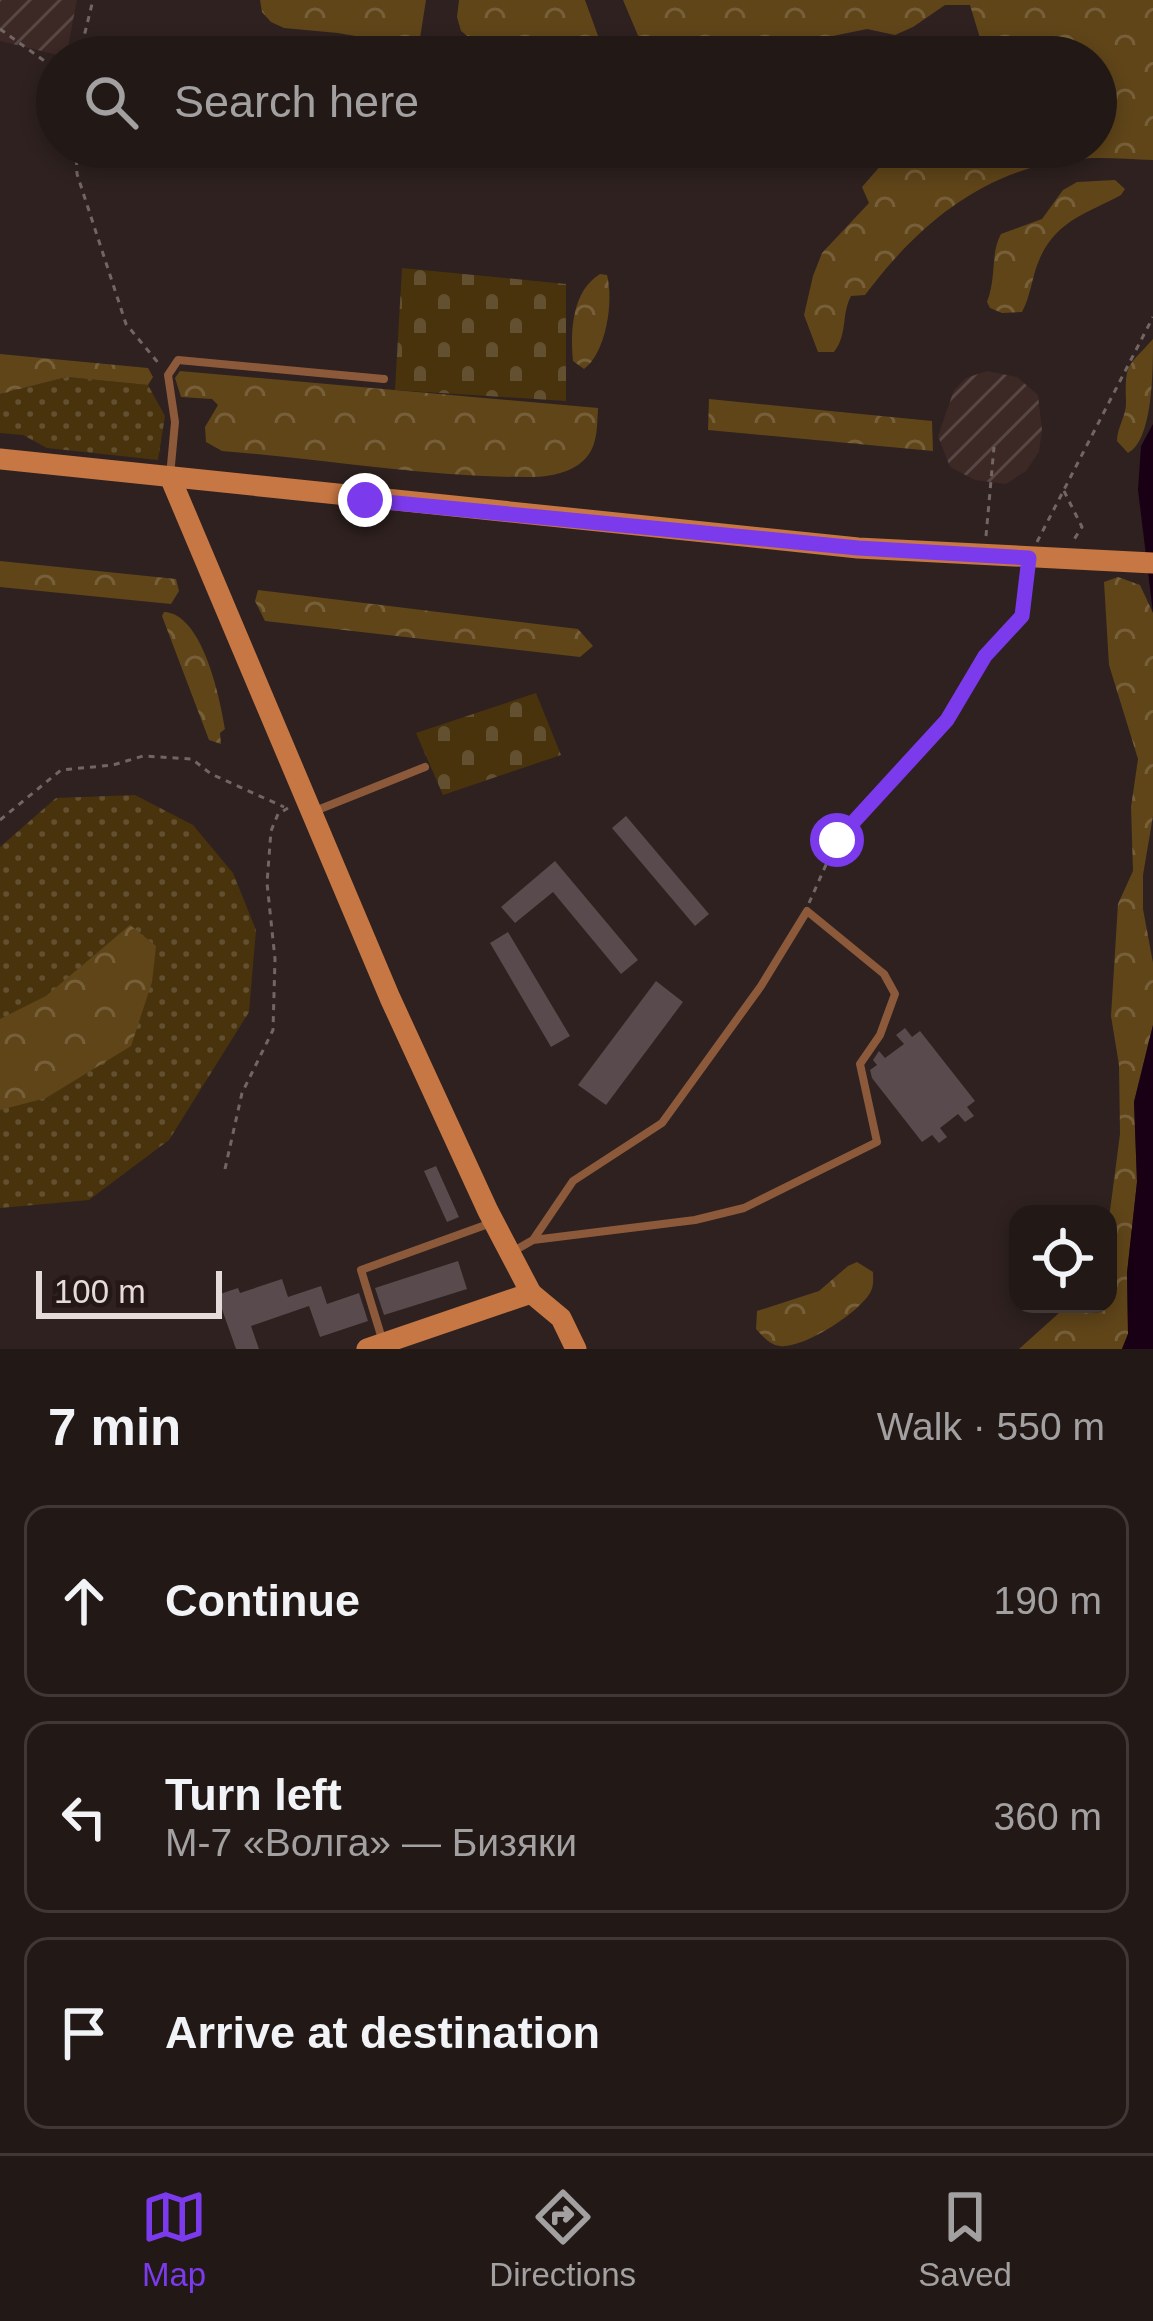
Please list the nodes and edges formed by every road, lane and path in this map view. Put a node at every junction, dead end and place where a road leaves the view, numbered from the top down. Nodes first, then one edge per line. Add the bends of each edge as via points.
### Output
1 (93, 0) edge
2 (0, 29) edge
3 (84, 36) edge
4 (36, 55) edge
5 (77, 168) edge
6 (1153, 316) edge
7 (168, 375) junction
8 (384, 380) dead end
9 (994, 447) dead end
10 (0, 459) edge
11 (170, 477) junction
12 (1064, 490) junction
13 (984, 555) junction
14 (1029, 558) junction
15 (1062, 559) junction
16 (1153, 562) edge
17 (425, 767) dead end
18 (310, 814) junction
19 (0, 820) edge
20 (807, 911) junction
21 (225, 1169) dead end
22 (494, 1222) junction
23 (533, 1240) junction
24 (511, 1253) junction
25 (531, 1293) junction
26 (375, 1346) edge
27 (576, 1349) edge

1 - 3 path
2 - 4 path
5 - 7 path via 126,324
6 - 12 path
7 - 8 lane via 178,360
7 - 11 lane via 175,422
9 - 13 path
10 - 11 main road
11 - 13 main road
11 - 18 main road
12 - 14 path
12 - 15 path via 1082,527
13 - 14 main road
14 - 15 main road
14 - 20 path via 1022,616 985,656 947,720 837,840
15 - 16 main road
17 - 18 lane
18 - 22 main road
19 - 21 path via 61,770 143,756 192,760 288,808 271,831 267,883 273,1030 242,1093
20 - 23 lane via 662,1123 574,1181
20 - 23 lane via 884,974 895,994 860,1064 877,1142 745,1208
22 - 24 main road
22 - 26 lane via 361,1270
23 - 24 lane
24 - 25 main road
25 - 26 main road
25 - 27 main road via 561,1318

